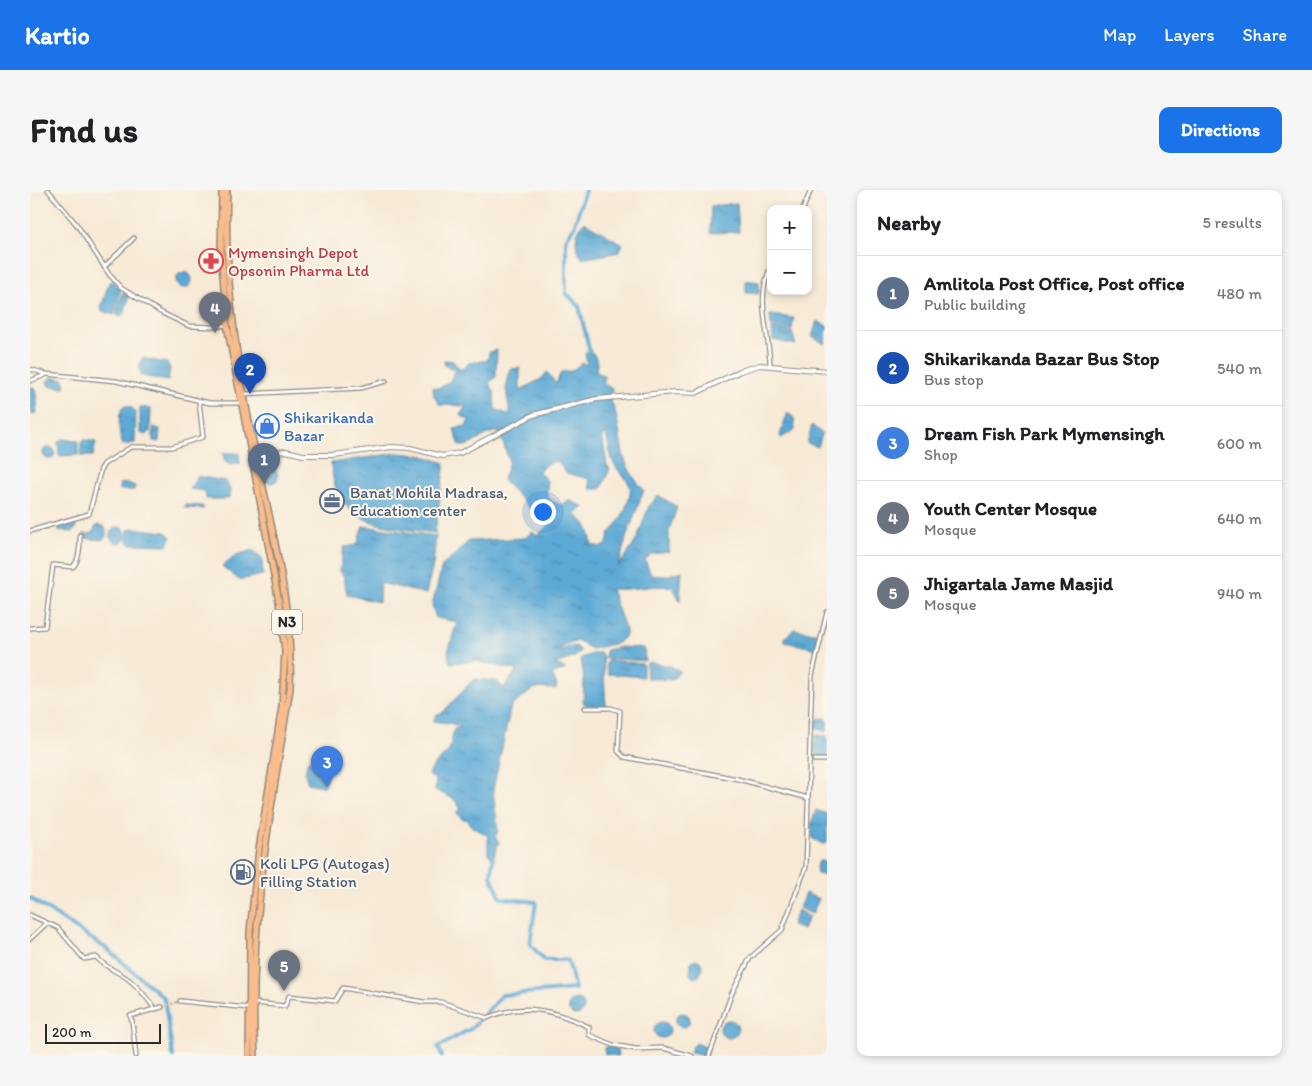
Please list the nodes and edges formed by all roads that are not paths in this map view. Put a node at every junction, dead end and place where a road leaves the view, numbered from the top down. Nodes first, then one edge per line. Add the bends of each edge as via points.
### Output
1 (48, 190) edge
2 (222, 190) edge
3 (227, 190) edge
4 (811, 190) edge
5 (805, 205) edge
6 (134, 238) dead end
7 (104, 267) junction
8 (767, 274) edge
9 (228, 325) junction
10 (770, 364) junction
11 (30, 369) edge
12 (827, 371) edge
13 (46, 374) junction
14 (30, 381) edge
15 (386, 381) dead end
16 (245, 394) junction
17 (199, 402) junction
18 (242, 404) junction
19 (254, 456) junction
20 (30, 531) edge
21 (80, 535) dead end
22 (827, 612) edge
23 (30, 628) edge
24 (585, 708) dead end
25 (814, 760) dead end
26 (827, 760) edge
27 (808, 798) junction
28 (30, 915) edge
29 (47, 923) junction
30 (30, 940) edge
31 (180, 1001) tunnel mouth
32 (254, 1003) junction
33 (162, 1008) tunnel mouth
34 (248, 1008) junction
35 (155, 1009) junction
36 (136, 1056) edge
37 (249, 1056) edge
38 (255, 1056) edge
39 (692, 1056) edge
40 (709, 1056) edge

1 - 7 street via 77,225
2 - 9 highway, N3 via 221,252
3 - 16 highway, N3 via 230,304
4 - 5 street
6 - 7 street
7 - 9 street via 121,288 189,326 213,328
8 - 10 street via 762,300
9 - 18 highway, N3
10 - 12 street
10 - 19 street via 740,371 696,394 612,396 533,415 460,453 442,456 391,447 334,454 303,455 286,451
11 - 13 street
13 - 14 street
13 - 17 street via 116,381
15 - 16 street via 361,388
16 - 19 highway, N3
17 - 18 street
17 - 20 street via 203,437 172,447 131,447 120,452 101,469 89,514
18 - 19 highway, N3
19 - 32 highway, N3 via 284,603 291,658 290,689 258,900
19 - 34 highway, N3 via 285,651 282,707 259,849 250,931
21 - 23 street via 76,564 73,567 53,565 45,627
22 - 27 street via 812,676
24 - 27 street via 620,711 618,752 624,757 738,779
25 - 26 street
27 - 40 street via 806,867 800,889 782,930 750,958 732,993
28 - 29 street
29 - 30 street
29 - 35 street via 58,928 84,959 96,957 144,993
31 - 34 street
32 - 38 highway, N3
32 - 39 street via 285,1006 289,996 336,1001 343,988 441,1002 487,1018 504,1011 522,1009 563,1014 589,1027 590,1035 613,1045 636,1050 663,1048
33 - 35 street
34 - 37 highway, N3
35 - 36 street via 130,1016

